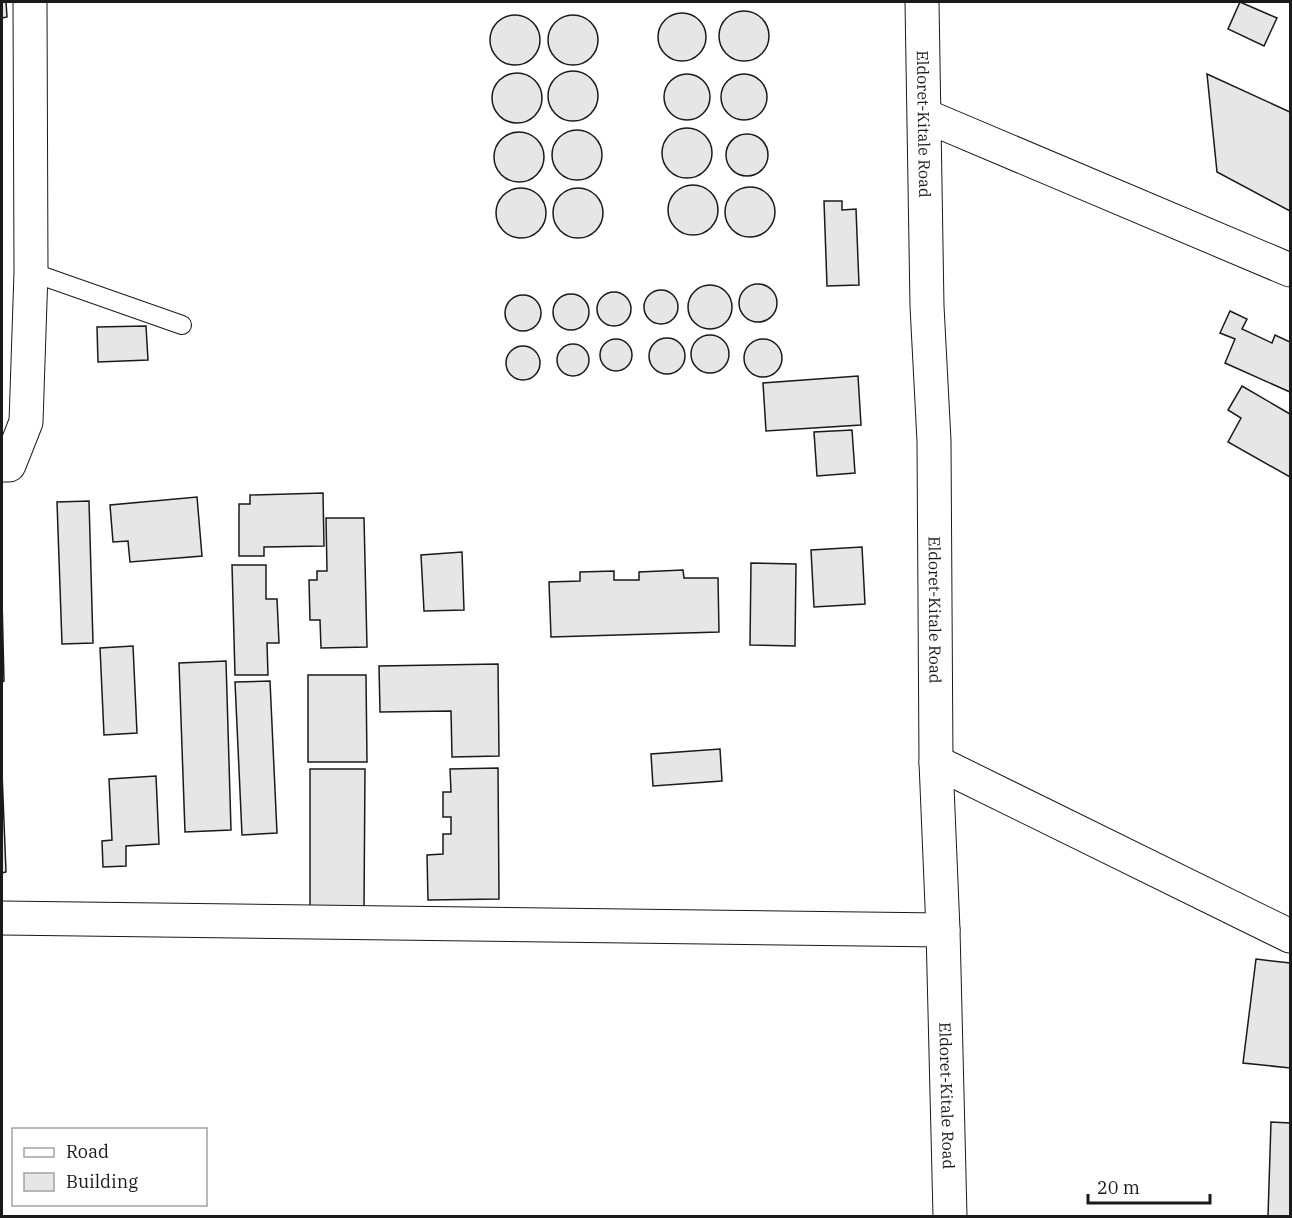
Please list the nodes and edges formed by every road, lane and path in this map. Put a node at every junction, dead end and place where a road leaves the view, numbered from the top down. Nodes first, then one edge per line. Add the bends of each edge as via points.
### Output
1 (30, 2) edge
2 (922, 2) edge
3 (926, 116) junction
4 (1290, 270) edge
5 (31, 272) junction
6 (182, 326) dead end
7 (2, 465) edge
8 (936, 762) junction
9 (2, 918) edge
10 (943, 930) junction
11 (1290, 936) edge
12 (950, 1216) edge

1 - 5 main road
2 - 3 main road, Eldoret-Kitale Road
3 - 4 main road
3 - 8 main road, Eldoret-Kitale Road
5 - 6 lane
5 - 7 main road via 26,422 9,465
8 - 10 main road, Eldoret-Kitale Road
8 - 11 main road
9 - 10 main road
10 - 12 main road, Eldoret-Kitale Road

